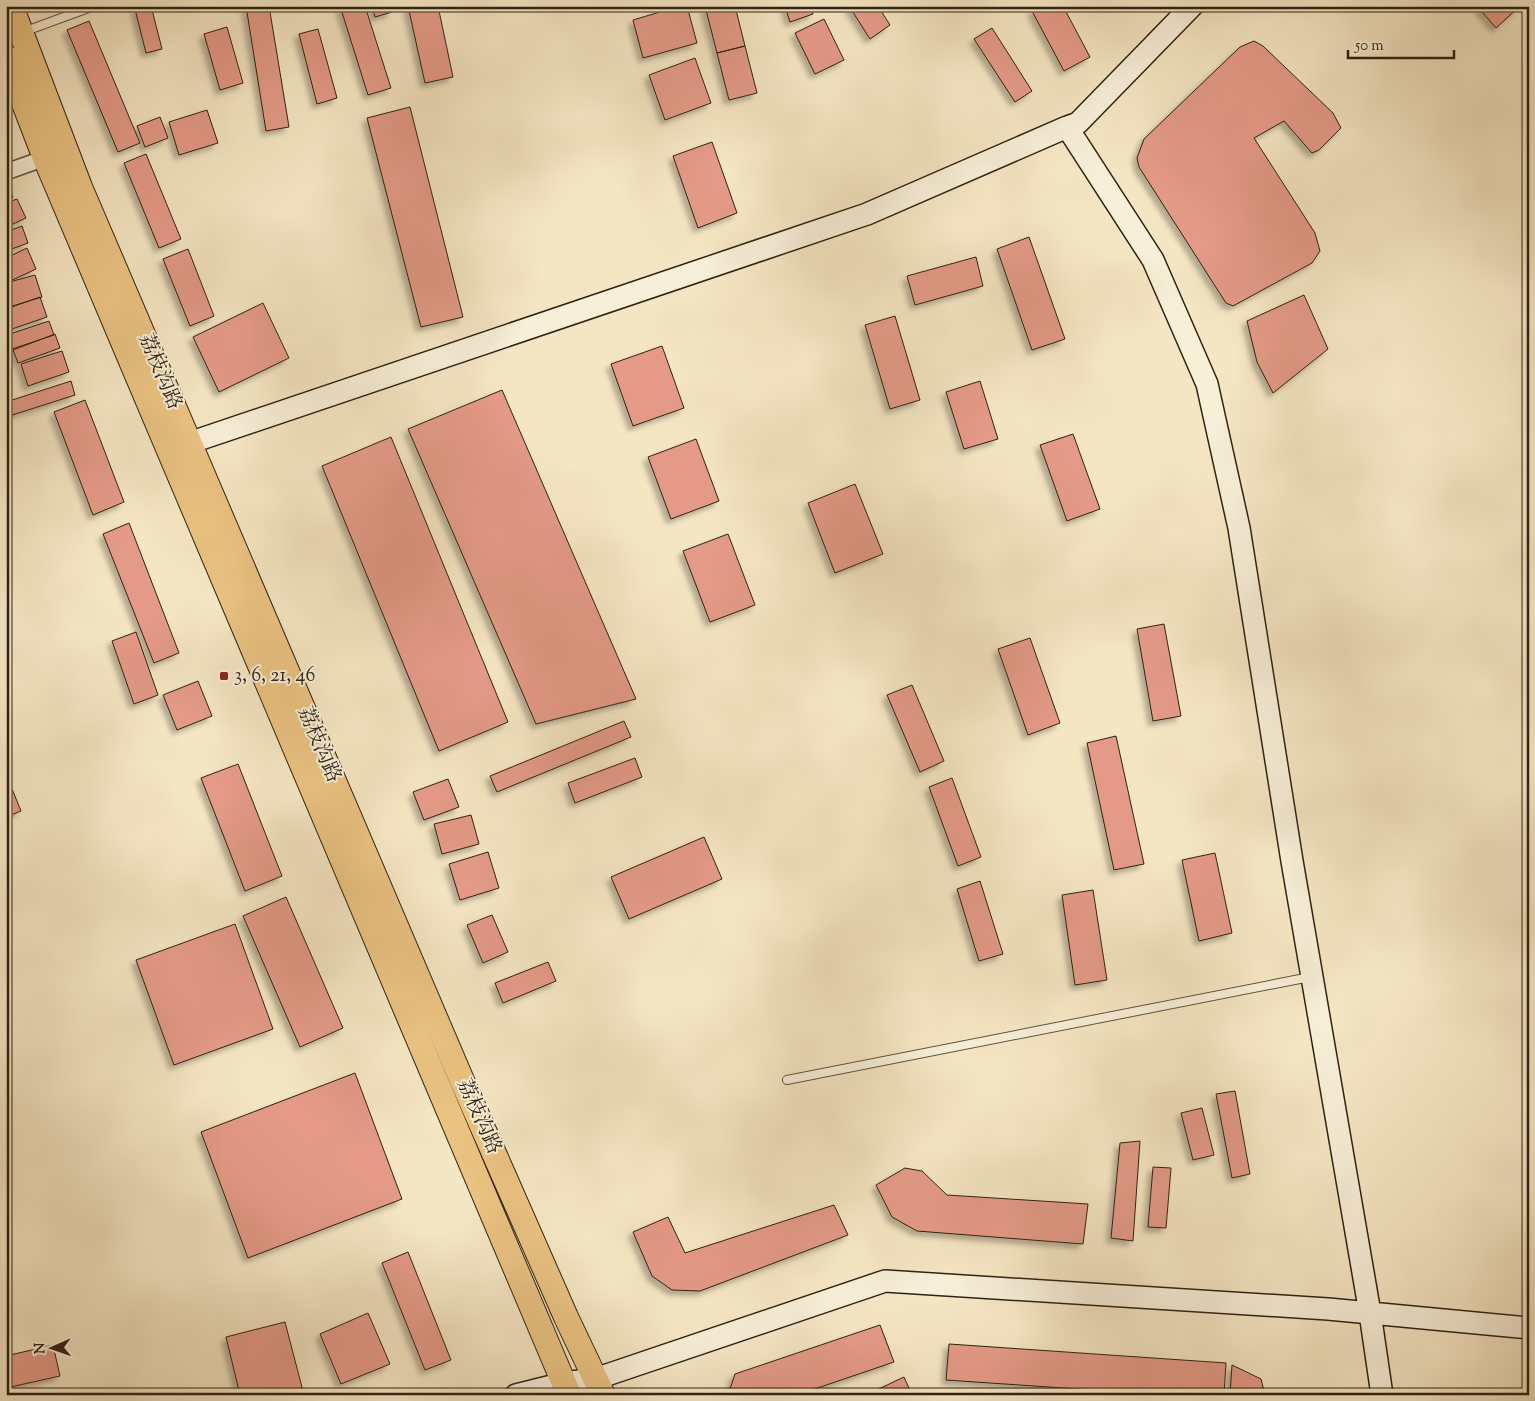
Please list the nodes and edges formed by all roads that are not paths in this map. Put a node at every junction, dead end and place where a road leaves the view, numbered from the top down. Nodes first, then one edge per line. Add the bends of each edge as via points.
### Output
1 (11, 6) edge
2 (94, 6) edge
3 (1192, 6) edge
4 (21, 33) junction
5 (6, 57) edge
6 (1067, 128) junction
7 (45, 158) junction
8 (6, 172) edge
9 (189, 443) junction
10 (1312, 976) junction
11 (787, 1080) dead end
12 (1370, 1313) junction
13 (1529, 1328) edge
14 (599, 1387) edge
15 (566, 1389) edge
16 (516, 1395) edge
17 (1382, 1395) edge

1 - 4 main road, 荔枝沟路
2 - 4 lane
3 - 6 street via 1078,123
4 - 9 main road, 荔枝沟路 via 80,187
5 - 7 main road, 荔枝沟路
6 - 9 street via 866,214
6 - 10 street via 1153,260 1207,384 1239,528
7 - 8 street
7 - 15 main road, 荔枝沟路
9 - 14 main road, 荔枝沟路 via 464,1085
10 - 11 lane
10 - 12 street
12 - 13 street
12 - 14 street via 885,1281
12 - 17 street
14 - 15 street
15 - 16 street

